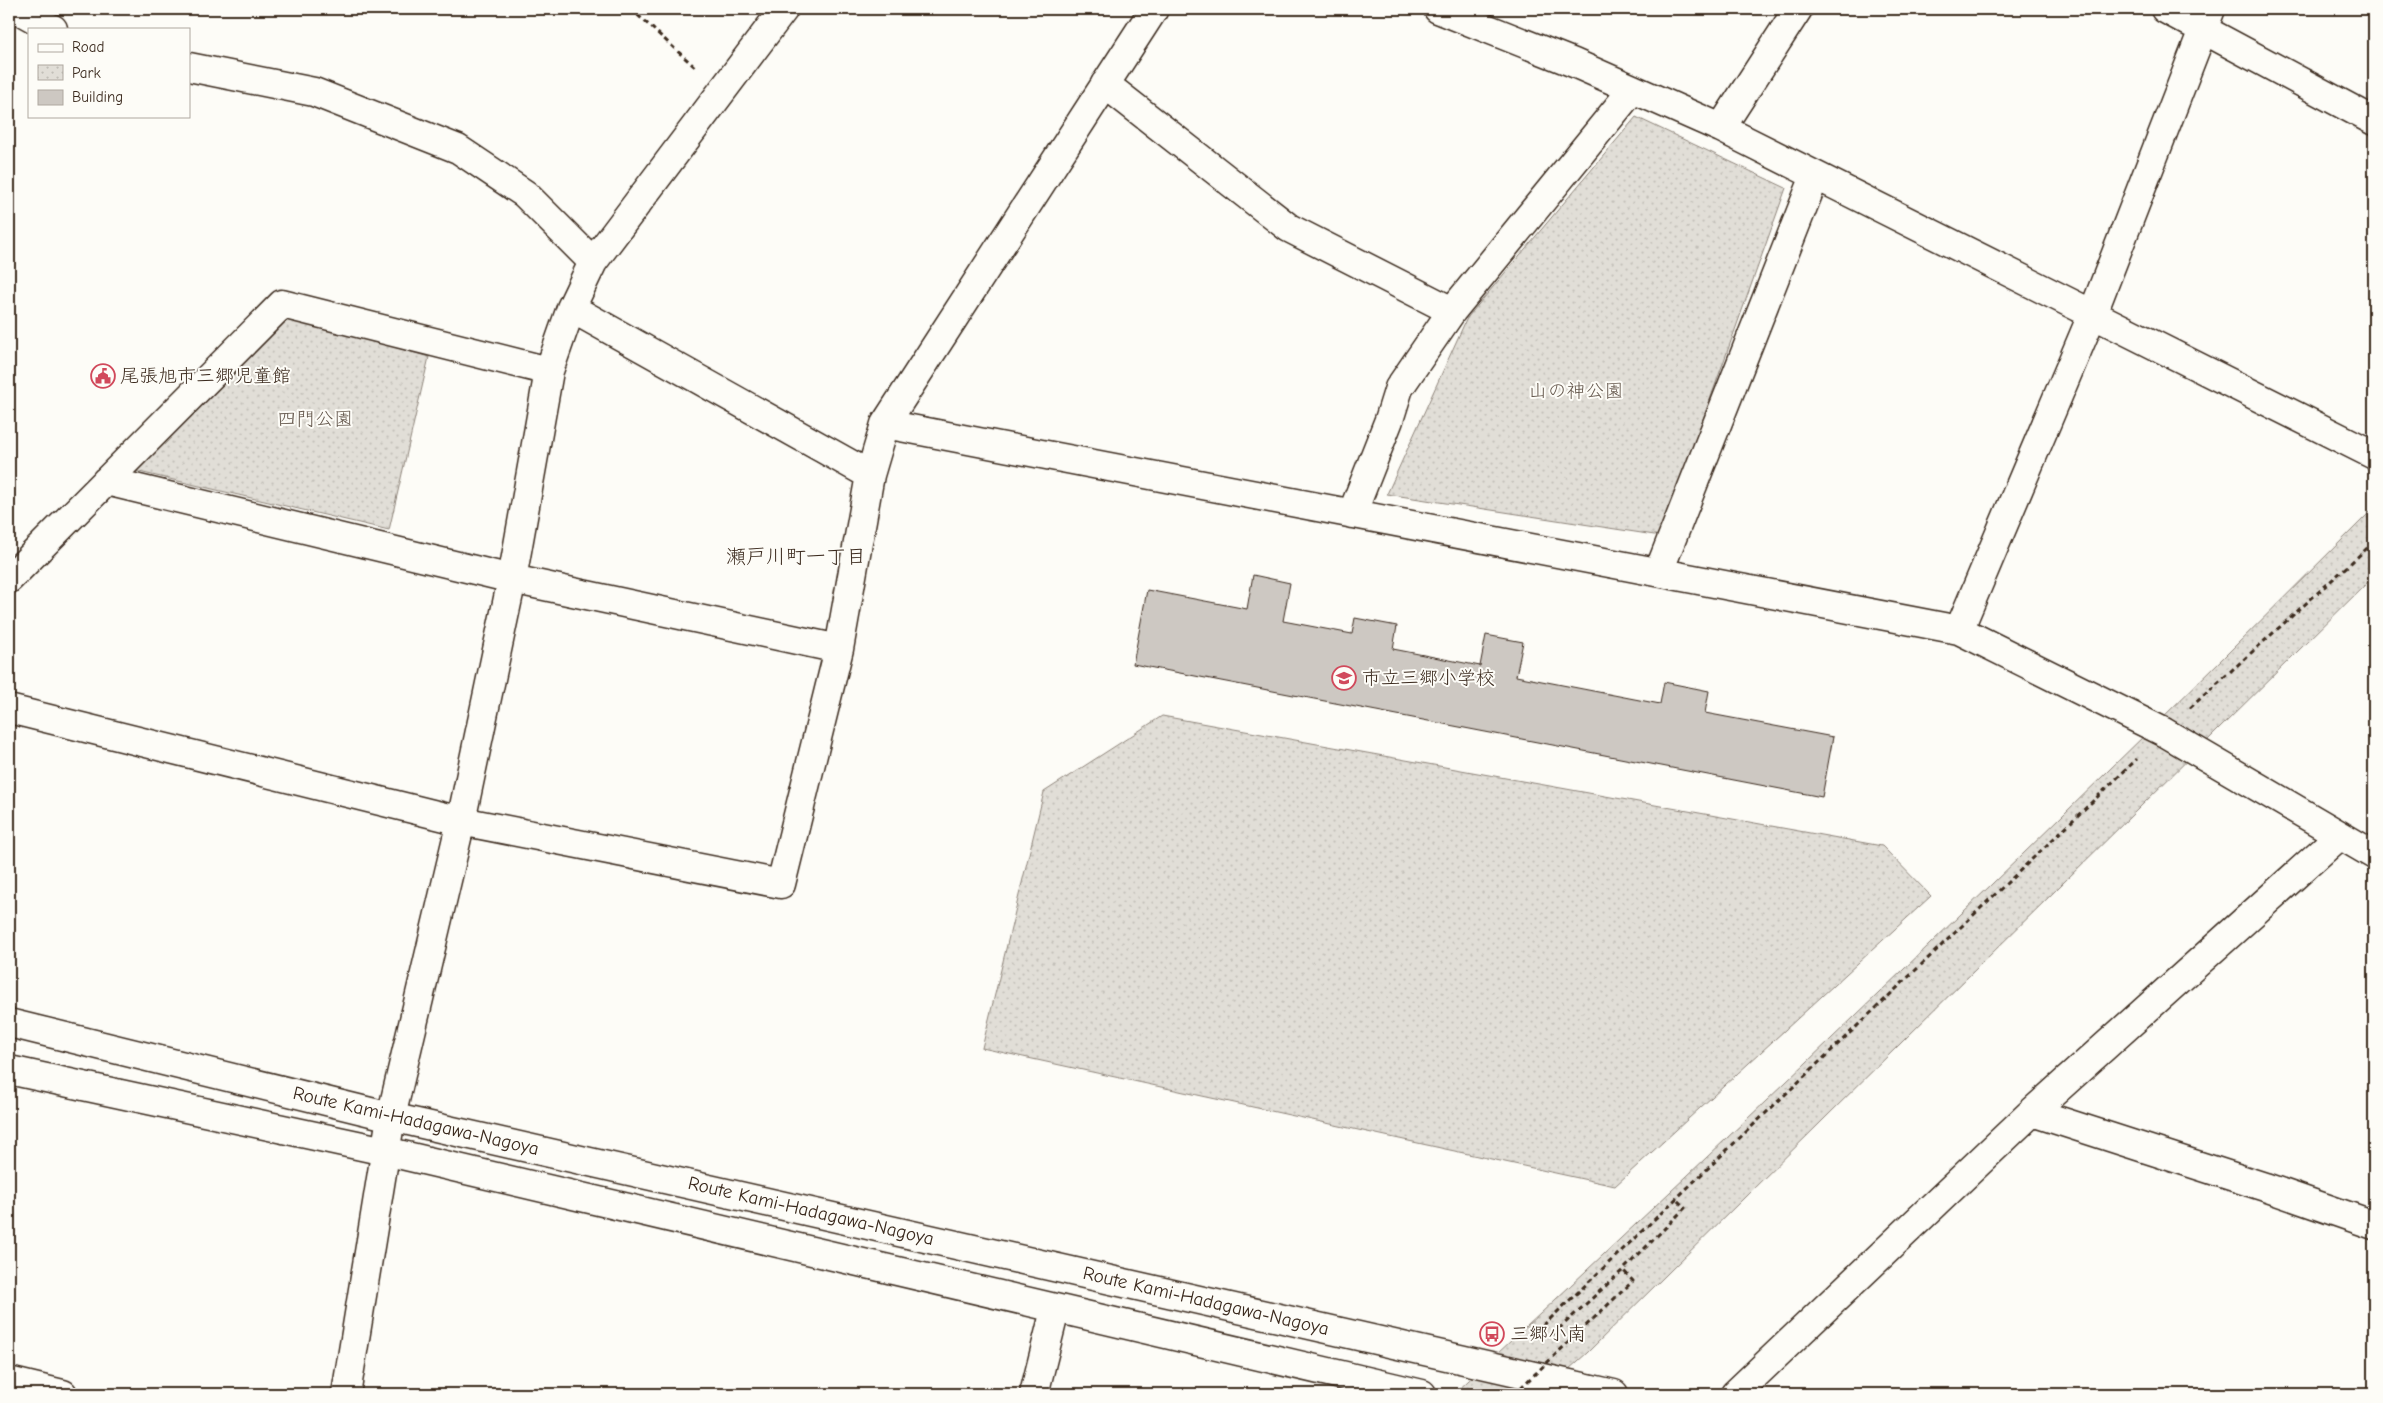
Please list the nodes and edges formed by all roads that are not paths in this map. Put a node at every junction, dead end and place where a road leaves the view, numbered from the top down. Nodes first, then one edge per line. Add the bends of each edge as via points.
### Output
1 (17, 9) edge
2 (784, 9) edge
3 (1154, 9) edge
4 (1438, 9) edge
5 (1798, 9) edge
6 (2165, 9) edge
7 (2208, 19) edge
8 (51, 28) edge
9 (190, 67) edge
10 (1104, 84) junction
11 (1633, 89) junction
12 (2374, 121) edge
13 (1721, 128) junction
14 (1815, 176) junction
15 (594, 262) junction
16 (572, 308) junction
17 (1452, 311) junction
18 (2093, 313) junction
19 (549, 371) junction
20 (885, 424) junction
21 (2374, 456) edge
22 (870, 474) junction
23 (106, 481) junction
24 (1352, 514) junction
25 (1659, 572) junction
26 (9, 579) edge
27 (512, 579) junction
28 (1959, 630) junction
29 (839, 649) junction
30 (9, 709) edge
31 (461, 821) junction
32 (2339, 836) junction
33 (2374, 855) edge
34 (9, 1023) edge
35 (9, 1070) edge
36 (2032, 1112) junction
37 (391, 1117) junction
38 (385, 1151) junction
39 (2374, 1224) edge
40 (1056, 1310) junction
41 (9, 1381) edge
42 (63, 1394) edge
43 (346, 1394) edge
44 (1034, 1394) edge
45 (1422, 1394) edge
46 (1614, 1394) edge
47 (1735, 1394) edge

1 - 8 street
2 - 15 street
3 - 10 street
4 - 11 street
5 - 13 street
6 - 7 street
7 - 12 street
7 - 18 street
9 - 15 street via 314,92 458,149 525,194
10 - 17 street via 1289,228
10 - 20 street
11 - 13 street
11 - 17 street
13 - 14 street
14 - 18 street
14 - 25 street
15 - 16 street
16 - 19 street
16 - 22 street
17 - 24 street via 1399,388
18 - 21 street
18 - 28 street
19 - 23 street via 282,304
19 - 27 street
20 - 22 street
20 - 24 street
22 - 29 street
23 - 26 street
23 - 27 street
24 - 25 street
25 - 28 street
27 - 29 street
27 - 31 street
28 - 32 street via 2164,732
29 - 31 street via 782,884
30 - 31 street
31 - 37 street
32 - 33 street
32 - 36 street
34 - 37 street, Route Kami-Hadagawa-Nagoya
35 - 38 street, Route Kami-Hadagawa-Nagoya
36 - 39 street
36 - 47 street
37 - 38 street
37 - 46 street, Route Kami-Hadagawa-Nagoya
38 - 40 street, Route Kami-Hadagawa-Nagoya
38 - 43 street
40 - 44 street
40 - 45 street, Route Kami-Hadagawa-Nagoya
41 - 42 street

